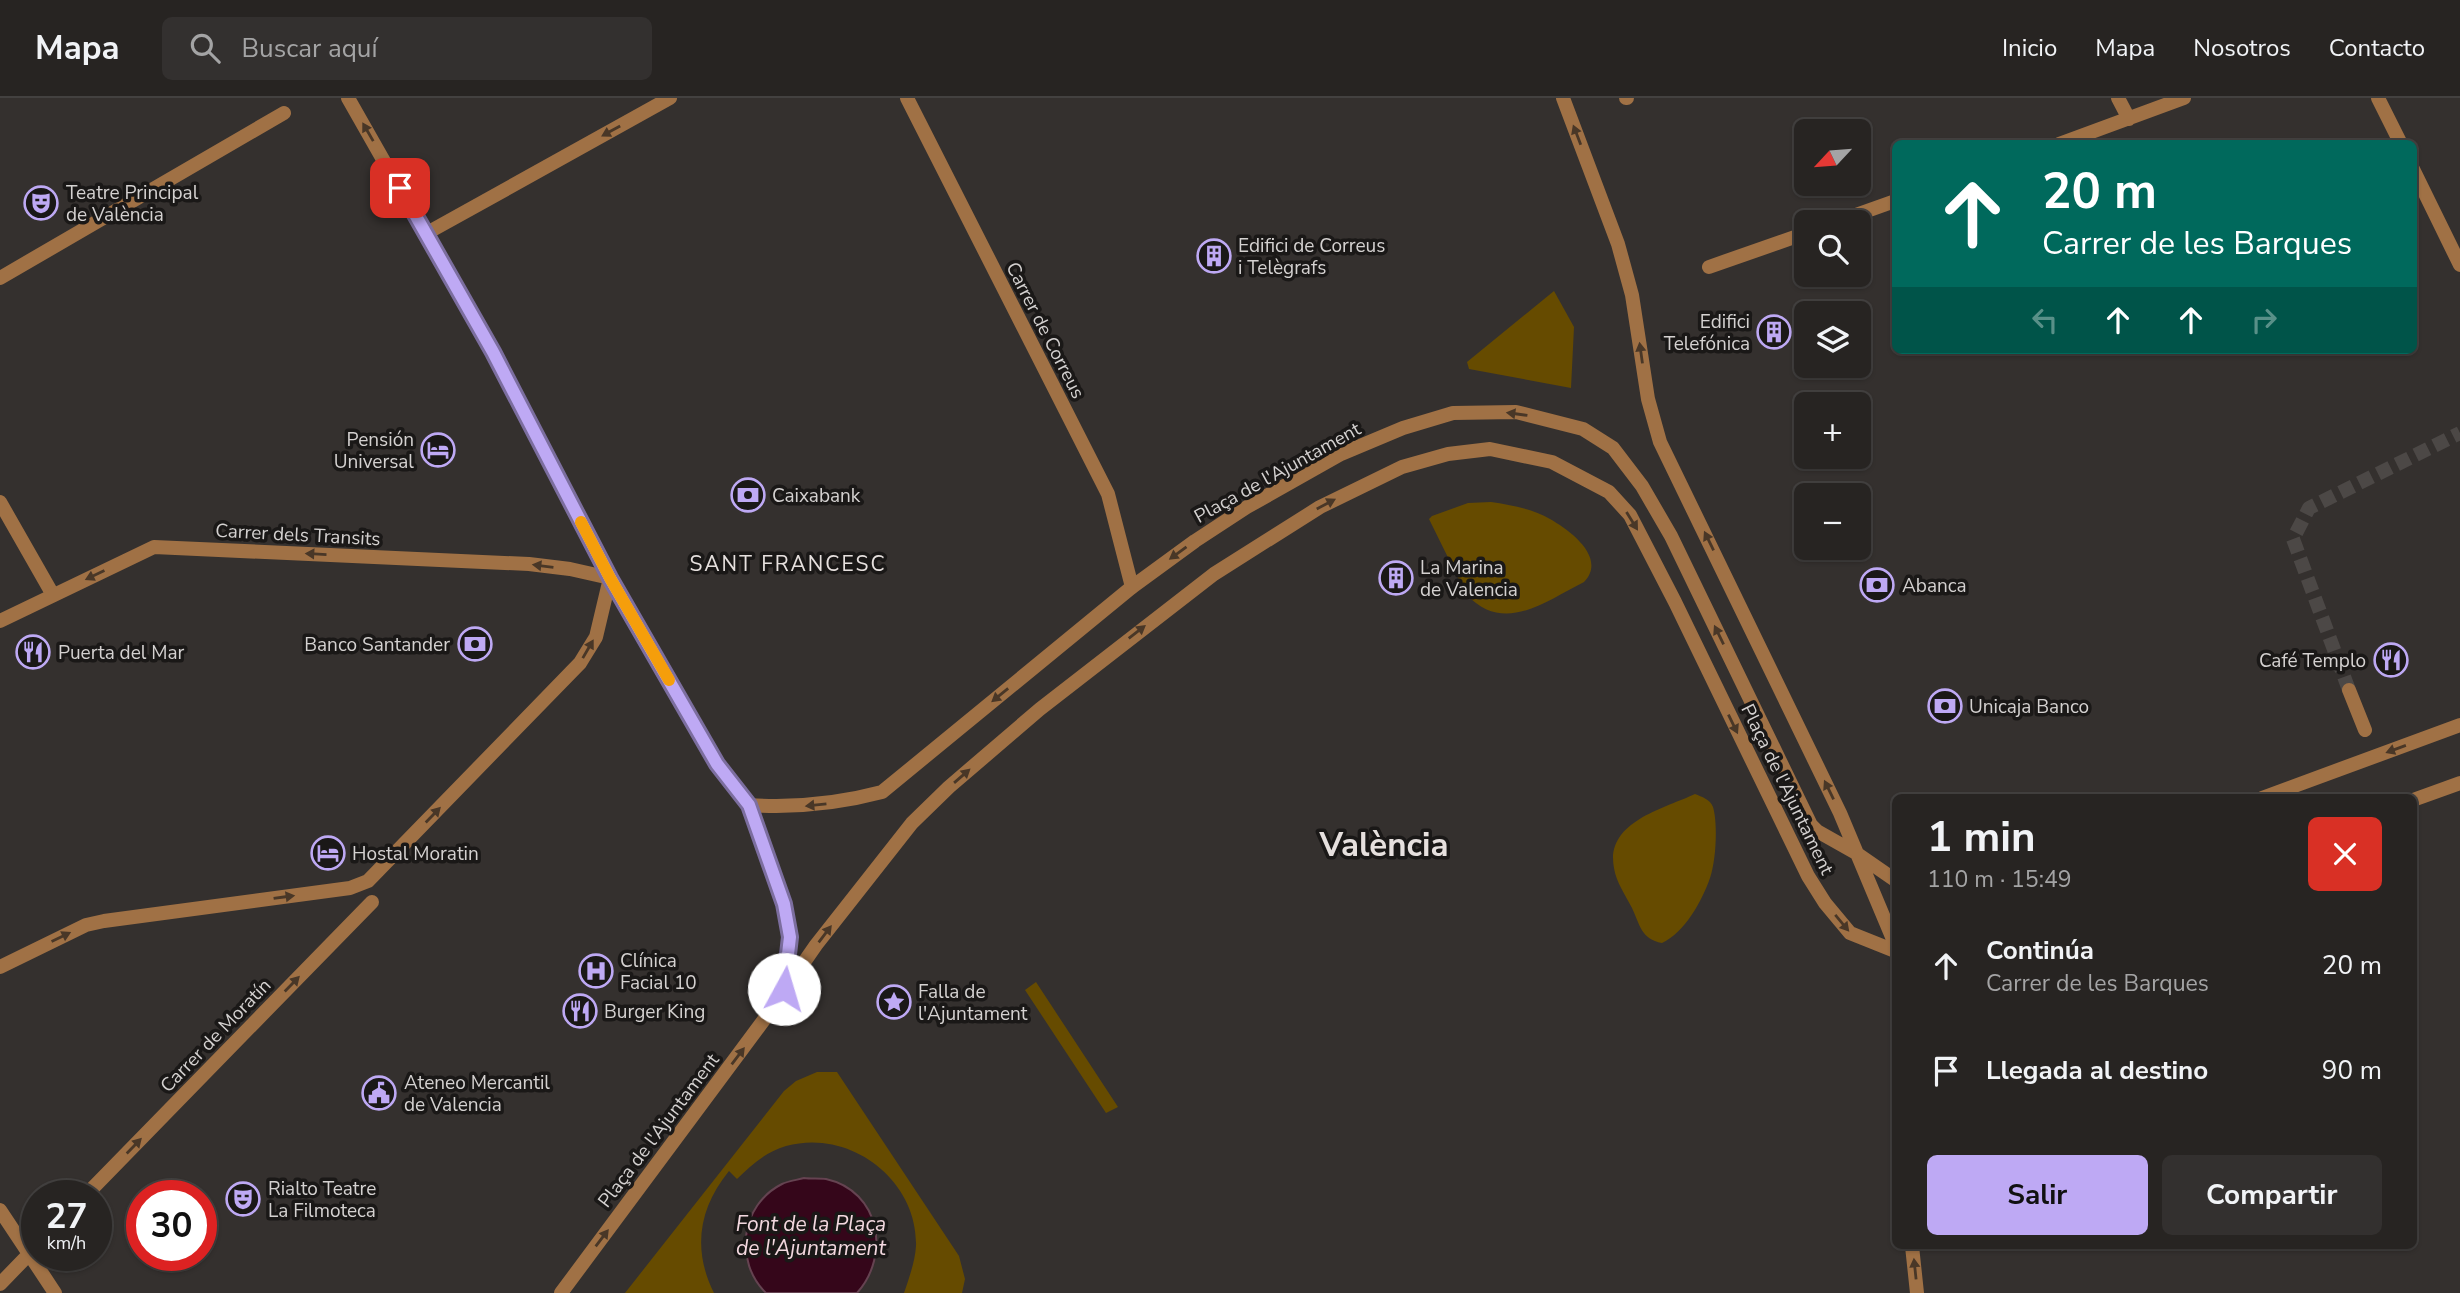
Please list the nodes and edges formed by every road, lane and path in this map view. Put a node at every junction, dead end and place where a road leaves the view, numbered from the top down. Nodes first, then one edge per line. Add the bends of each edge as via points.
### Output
1 (348, 98) edge
2 (670, 98) edge
3 (907, 98) edge
4 (1563, 98) edge
5 (2118, 98) edge
6 (2184, 98) edge
7 (2378, 98) edge
8 (284, 113) dead end
9 (2129, 119) junction
10 (2070, 140) edge
11 (2398, 140) edge
12 (2417, 177) edge
13 (1892, 202) edge
14 (1870, 210) edge
15 (426, 233) junction
16 (1794, 237) edge
17 (2460, 265) edge
18 (1709, 267) dead end
19 (0, 278) edge
20 (0, 502) edge
21 (610, 578) junction
22 (1132, 587) junction
23 (53, 595) junction
24 (0, 621) edge
25 (2349, 690) tunnel mouth
26 (2460, 725) edge
27 (2365, 730) dead end
28 (2460, 783) edge
29 (2273, 794) edge
30 (2417, 799) edge
31 (749, 805) junction
32 (1856, 853) junction
33 (1892, 878) edge
34 (372, 902) dead end
35 (1892, 937) edge
36 (1892, 950) edge
37 (0, 967) edge
38 (784, 989) junction
39 (101, 1180) edge
40 (0, 1210) edge
41 (21, 1235) edge
42 (1912, 1249) edge
43 (21, 1262) edge
44 (43, 1271) edge
45 (0, 1284) edge
46 (54, 1293) edge
47 (561, 1293) edge
48 (1917, 1293) edge

15 -> 1 street
2 -> 15 street
3 - 22 street, Carrer de Correus via 1108,494
32 -> 4 street, Plaça de l'Ajuntament via 1660,442 1648,399 1633,295
5 - 9 street
6 - 9 street
7 - 11 street
8 - 19 street
9 - 10 street
12 - 17 street
13 - 14 street
15 - 21 street
16 - 18 street
20 - 23 street
21 -> 23 street, Carrer dels Transits via 529,564 154,547
21 - 31 street via 717,764
37 -> 21 street via 86,925 350,888 368,881 580,663 596,637
22 -> 31 street, Plaça de l'Ajuntament via 882,792 801,807
32 -> 22 street, Plaça de l'Ajuntament via 1811,825 1671,536 1614,448 1583,429 1516,412 1453,413 1403,428 1341,454 1247,507
23 - 24 street, Carrer dels Transits
25 - 27 street
26 -> 29 street
28 - 30 street
31 - 38 street, Plaça de l'Ajuntament via 784,904 790,937
32 - 33 street
32 - 35 street, Plaça de l'Ajuntament
39 -> 34 street, Carrer de Moratín
38 -> 36 street, Plaça de l'Ajuntament via 921,814 1040,709 1166,610 1320,506 1402,467 1448,454 1490,449 1572,472 1609,492 1630,515 1808,876 1850,933
47 -> 38 street, Plaça de l'Ajuntament
40 - 41 street
48 -> 42 street
43 - 45 street
44 - 46 street

